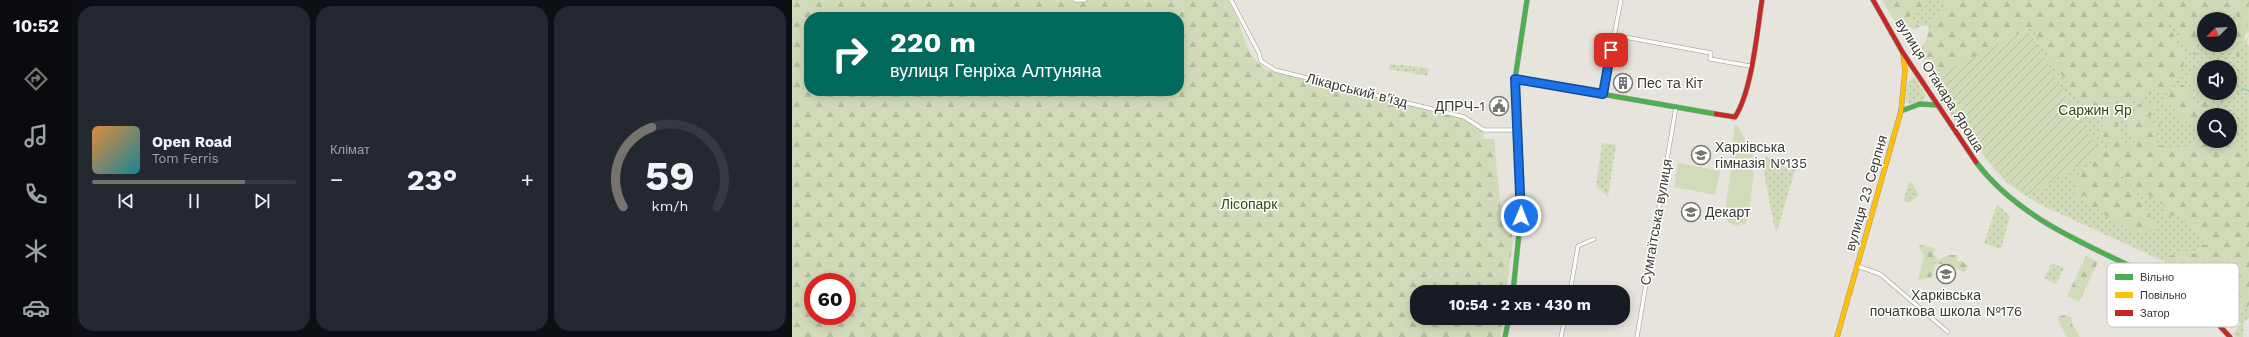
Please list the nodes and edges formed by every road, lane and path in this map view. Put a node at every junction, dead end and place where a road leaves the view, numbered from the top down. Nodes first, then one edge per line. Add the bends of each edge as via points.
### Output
1 (1075, 0) edge
2 (1085, 0) edge
3 (1231, 0) edge
4 (1527, 0) edge
5 (1621, 0) edge
6 (1762, 0) edge
7 (1872, 0) edge
8 (1614, 36) junction
9 (1903, 53) junction
10 (1750, 66) junction
11 (1515, 79) junction
12 (1603, 94) junction
13 (1936, 105) junction
14 (1676, 107) junction
15 (1901, 111) junction
16 (1518, 130) junction
17 (1594, 239) dead end
18 (2125, 263) edge
19 (1857, 266) junction
20 (1514, 285) edge
21 (1571, 285) edge
22 (1508, 325) edge
23 (1564, 325) edge
24 (2221, 327) edge
25 (1948, 332) dead end
26 (1506, 337) edge
27 (1561, 337) edge
28 (1637, 337) edge
29 (1837, 337) edge
30 (2230, 337) edge

1 - 2 street
3 - 16 street, Лікарський в'їзд via 1261,61 1275,70 1464,117 1484,130
4 - 11 street
5 - 8 street
6 - 10 street
7 - 9 street, вулиця Отакара Яроша
8 - 10 street via 1711,53 1710,59
8 - 12 street
9 - 13 street, вулиця Отакара Яроша
9 - 15 street, вулиця 23 Серпня via 1905,70
10 - 14 street via 1740,113 1737,116
11 - 12 street
11 - 16 street
12 - 14 street
13 - 15 street via 1920,104
13 - 18 street, вулиця Отакара Яроша via 1975,162 2006,196 2042,221
14 - 28 street, Сумгаїтська вулиця
15 - 19 street, вулиця 23 Серпня
16 - 20 street via 1521,214
17 - 21 street via 1578,246
19 - 25 street via 1880,274
19 - 29 street, вулиця 23 Серпня
22 - 26 street
23 - 27 street
24 - 30 street, вулиця Отакара Яроша

